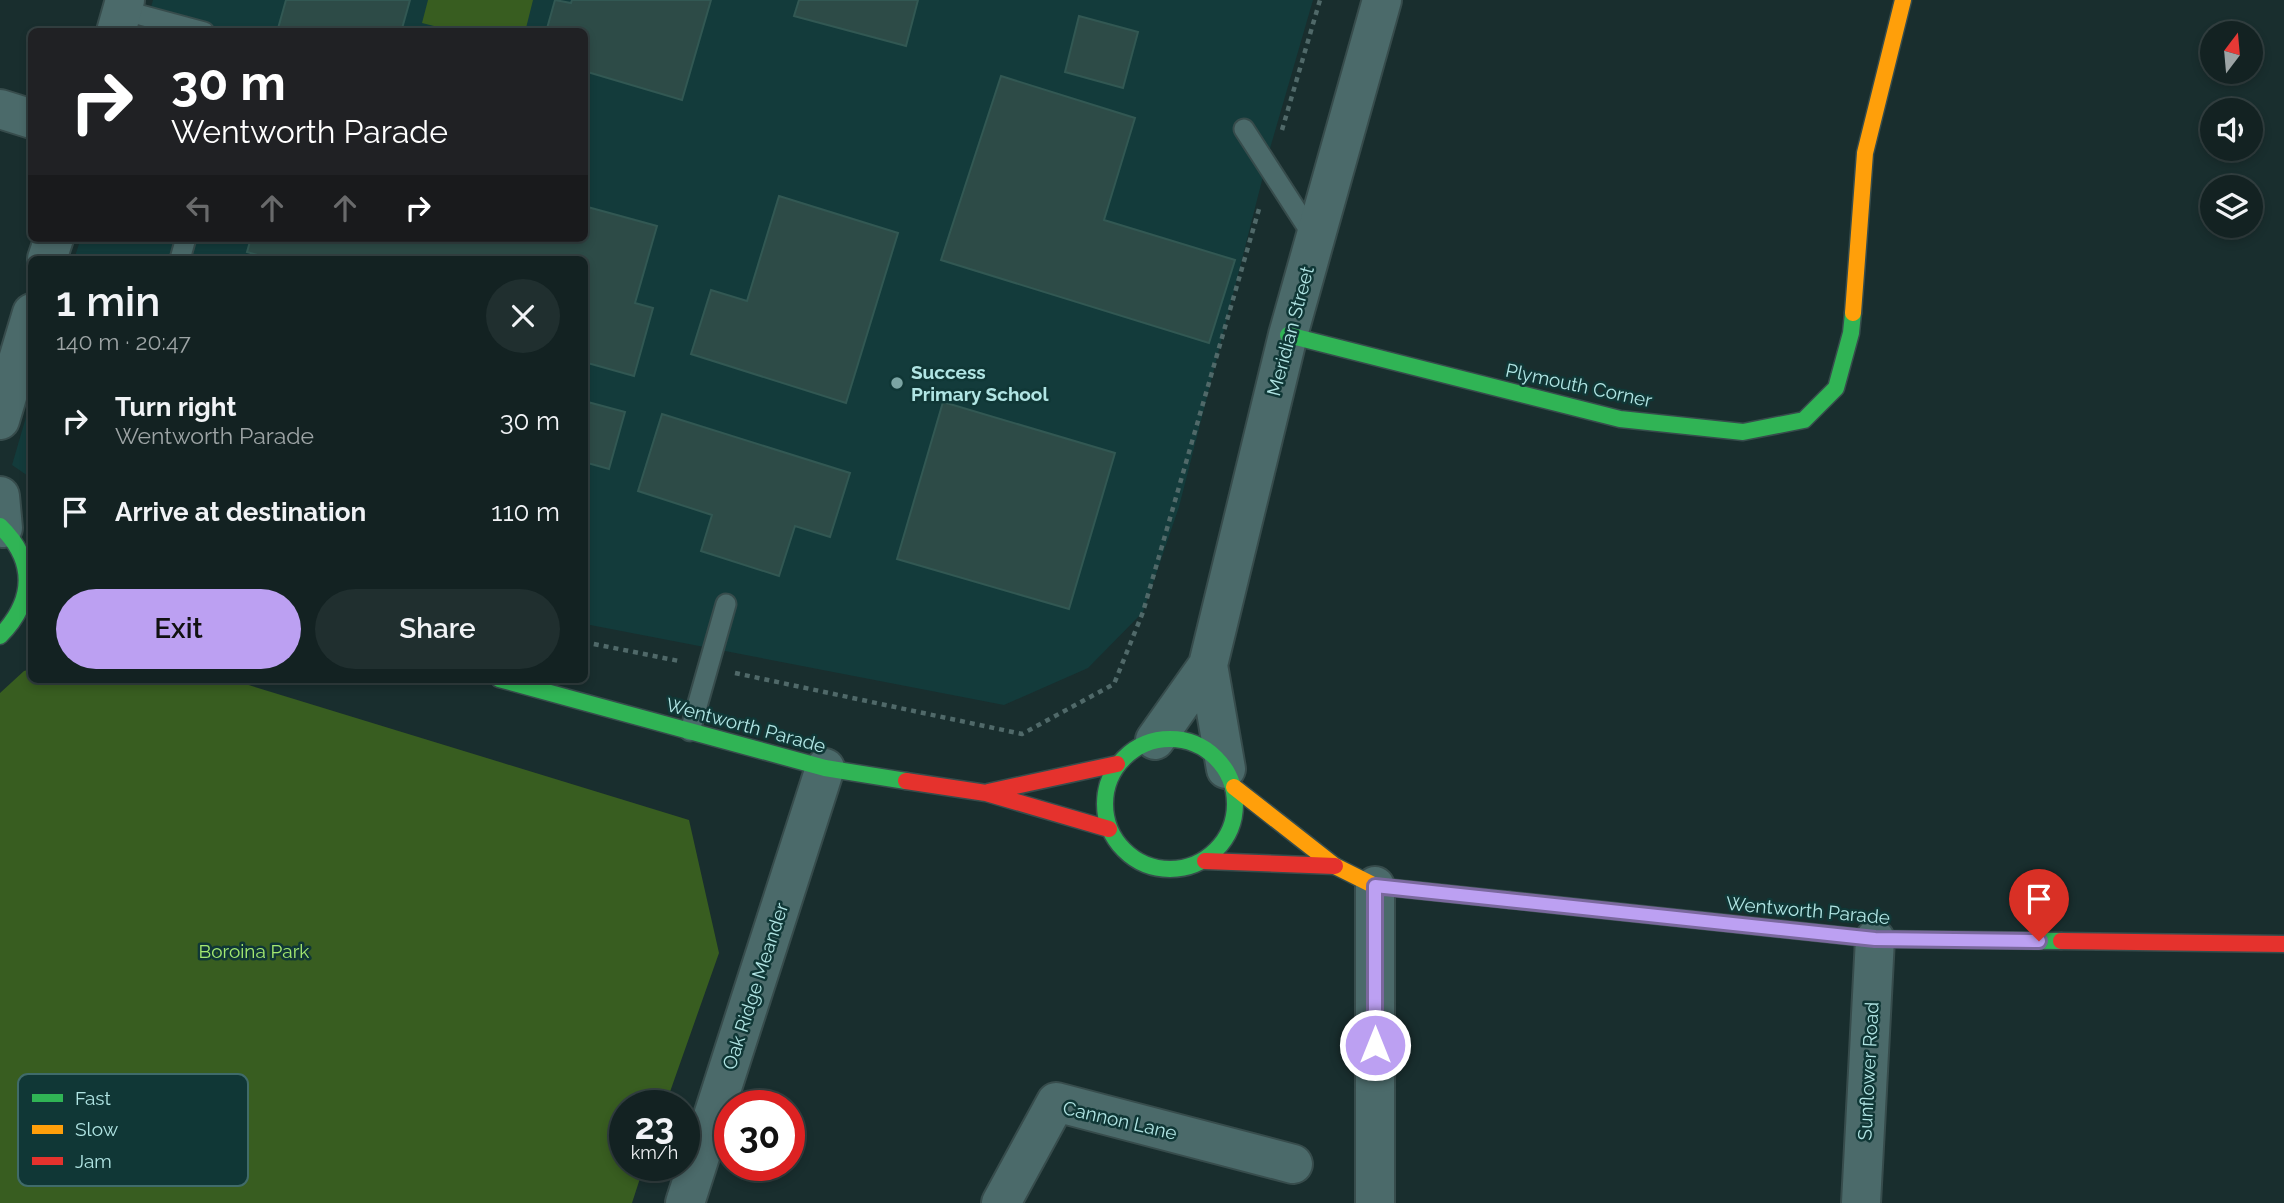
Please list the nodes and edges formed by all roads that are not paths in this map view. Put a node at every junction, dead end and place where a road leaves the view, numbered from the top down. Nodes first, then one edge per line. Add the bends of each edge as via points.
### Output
1 (1382, 0) edge
2 (1903, 0) edge
3 (121, 14) edge
4 (186, 28) edge
5 (0, 109) edge
6 (28, 118) edge
7 (1244, 129) dead end
8 (1315, 239) junction
9 (28, 326) edge
10 (1288, 335) junction
11 (0, 420) edge
12 (1, 517) edge
13 (28, 569) edge
14 (28, 582) edge
15 (726, 604) dead end
16 (23, 620) edge
17 (0, 636) edge
18 (1208, 665) junction
19 (514, 683) edge
20 (690, 731) junction
21 (1155, 740) junction
22 (1117, 764) junction
23 (825, 768) junction
24 (1230, 778) junction
25 (986, 793) junction
26 (1109, 830) junction
27 (1205, 861) junction
28 (1335, 866) junction
29 (1375, 886) junction
30 (1875, 939) junction
31 (2284, 944) edge
32 (1293, 1164) dead end
33 (685, 1203) edge
34 (1000, 1203) edge
35 (1375, 1203) edge
36 (1861, 1203) edge

1 - 8 street, Meridian Street
2 - 10 street, Plymouth Corner via 1866,153 1851,333 1836,388 1804,420 1743,432 1620,419
3 - 4 lane
5 - 6 street
7 - 8 lane
8 - 10 street, Meridian Street
9 - 11 street
10 - 18 street, Meridian Street
12 - 13 street
14 - 16 street
15 - 20 lane
16 - 17 street
18 - 21 street, Meridian Street
18 - 24 street, Meridian Street
19 - 20 street, Wentworth Parade
20 - 23 street, Wentworth Parade
21 - 22 street via 1134,749
21 - 24 street via 1196,744 1213,755
22 - 25 street, Wentworth Parade
22 - 26 street via 1104,807
23 - 25 street, Wentworth Parade
23 - 33 street, Oak Ridge Meander
24 - 27 street via 1236,806 1233,825 1222,845
24 - 28 street, Wentworth Parade
25 - 26 street, Wentworth Parade
26 - 27 street via 1121,849 1139,863 1161,870 1184,869
27 - 28 street, Wentworth Parade
28 - 29 street, Wentworth Parade
29 - 30 street, Wentworth Parade
29 - 35 street
30 - 31 street, Wentworth Parade
30 - 36 street, Sunflower Road
32 - 34 street, Cannon Lane via 1056,1101

